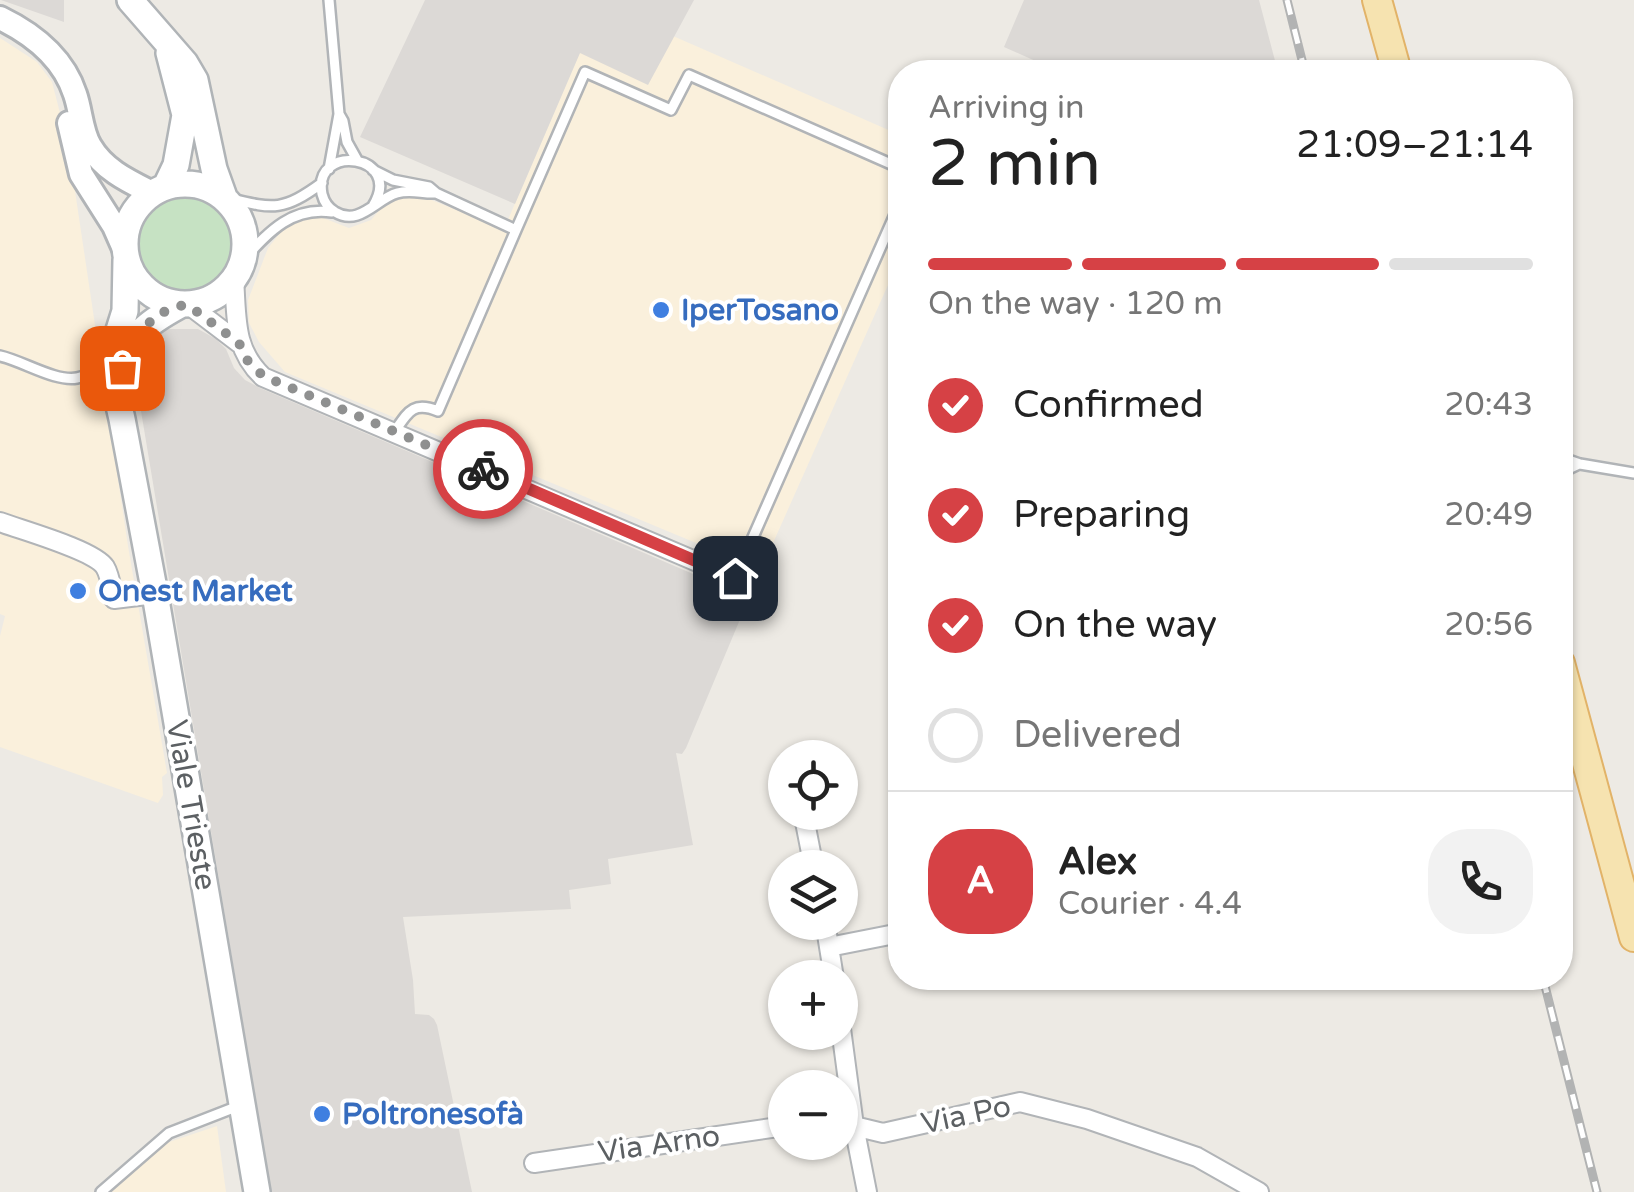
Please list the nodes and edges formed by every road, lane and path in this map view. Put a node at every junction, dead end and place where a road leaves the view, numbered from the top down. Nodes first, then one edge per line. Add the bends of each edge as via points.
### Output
1 (130, 0) edge
2 (329, 0) edge
3 (1377, 0) edge
4 (0, 18) edge
5 (29, 34) junction
6 (166, 43) junction
7 (1394, 60) edge
8 (339, 114) junction
9 (357, 160) junction
10 (888, 163) edge
11 (328, 169) junction
12 (373, 170) junction
13 (322, 183) junction
14 (159, 190) junction
15 (436, 193) junction
16 (224, 197) junction
17 (372, 206) junction
18 (334, 212) junction
19 (516, 230) junction
20 (888, 230) edge
21 (126, 256) junction
22 (238, 270) junction
23 (185, 305) junction
24 (239, 343) junction
25 (0, 356) edge
26 (109, 362) junction
27 (122, 420) junction
28 (395, 432) junction
29 (1573, 462) edge
30 (1580, 464) junction
31 (1573, 467) edge
32 (1634, 474) edge
33 (0, 522) edge
34 (735, 578) joint
35 (155, 594) junction
36 (1573, 711) edge
37 (888, 935) edge
38 (1634, 937) edge
39 (828, 940) edge
40 (829, 947) junction
41 (831, 960) edge
42 (243, 1104) junction
43 (858, 1127) edge
44 (768, 1129) edge
45 (857, 1160) edge
46 (534, 1163) dead end
47 (1227, 1184) edge
48 (101, 1192) edge
49 (257, 1192) edge
50 (867, 1192) edge
51 (1258, 1192) edge

1 - 6 main road
2 - 8 lane
3 - 7 main road
4 - 5 street
5 - 14 street via 68,76 88,144 99,159 111,171
5 - 21 street via 56,82 81,174
6 - 14 main road via 185,114 176,165
6 - 16 main road via 195,80
8 - 9 lane
8 - 11 lane
9 - 11 lane
9 - 12 lane
10 - 19 lane via 688,75 671,110 585,72
11 - 13 lane
12 - 15 lane
12 - 17 lane via 380,188
13 - 16 lane via 281,206
13 - 18 lane
14 - 16 main road via 202,186
14 - 21 main road via 133,212
15 - 17 lane via 398,193
15 - 19 lane
16 - 22 main road via 244,229
17 - 18 lane via 354,216
18 - 22 lane via 288,218
19 - 28 lane via 438,411 422,405
20 - 34 lane
21 - 23 main road via 154,296
21 - 26 main road via 125,311
22 - 23 main road, Viale Trieste via 215,296
22 - 24 street
23 - 24 street
23 - 27 main road, Viale Trieste via 135,337 122,368
24 - 28 street via 263,376
25 - 26 lane via 73,379
26 - 27 main road, Viale Trieste
27 - 35 main road, Viale Trieste
28 - 34 street
29 - 30 lane
30 - 31 lane
30 - 32 lane
33 - 35 street via 96,559 114,599
35 - 42 main road, Viale Trieste
36 - 38 main road
37 - 40 street
39 - 40 street
40 - 41 street
42 - 48 lane via 169,1133
42 - 49 main road, Viale Trieste
43 - 47 street, Via Po via 883,1132 1020,1102 1197,1157
44 - 46 street, Via Arno
45 - 50 street
47 - 51 street, Via Po

